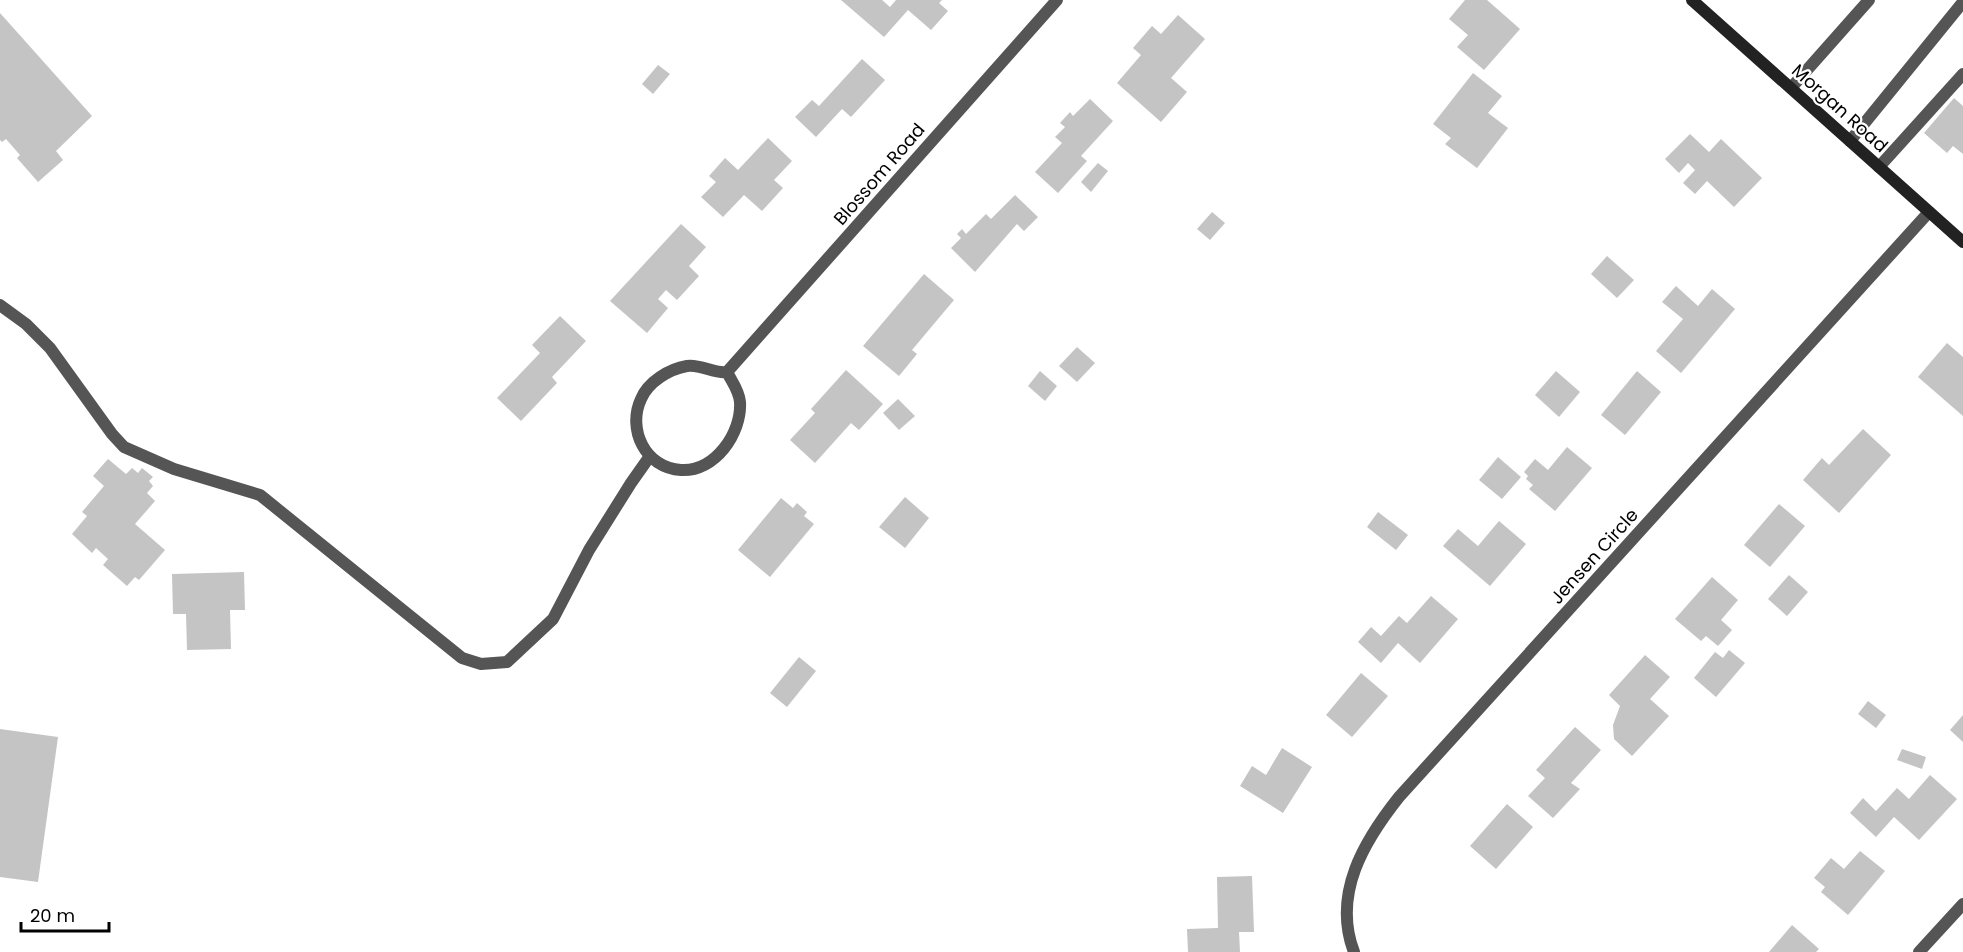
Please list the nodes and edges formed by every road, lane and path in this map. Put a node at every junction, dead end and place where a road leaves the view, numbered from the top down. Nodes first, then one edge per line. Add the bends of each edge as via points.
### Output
1 (1057, 0) edge
2 (1692, 0) edge
3 (1869, 0) edge
4 (1963, 2) edge
5 (1963, 74) edge
6 (1791, 88) junction
7 (1850, 141) junction
8 (1879, 167) junction
9 (1929, 212) junction
10 (1963, 242) edge
11 (0, 305) edge
12 (727, 372) junction
13 (650, 456) junction
14 (1963, 904) edge
15 (1353, 952) edge
16 (1919, 952) edge

1 - 12 street, Blossom Road
2 - 6 main road, Morgan Road
3 - 6 street
4 - 7 street
5 - 8 street
6 - 7 main road, Morgan Road
7 - 8 main road, Morgan Road
8 - 9 main road, Morgan Road
9 - 10 main road, Morgan Road
9 - 15 street, Jensen Circle via 1384,816 1359,857 1351,879 1347,921
11 - 13 street via 50,348 124,447 174,469 260,495 462,658 481,664 507,662 553,619 589,550
12 - 13 street via 689,366 671,371 643,394 635,417 638,439
12 - 13 street via 738,391 739,415 723,449 692,469 670,468
14 - 16 street

